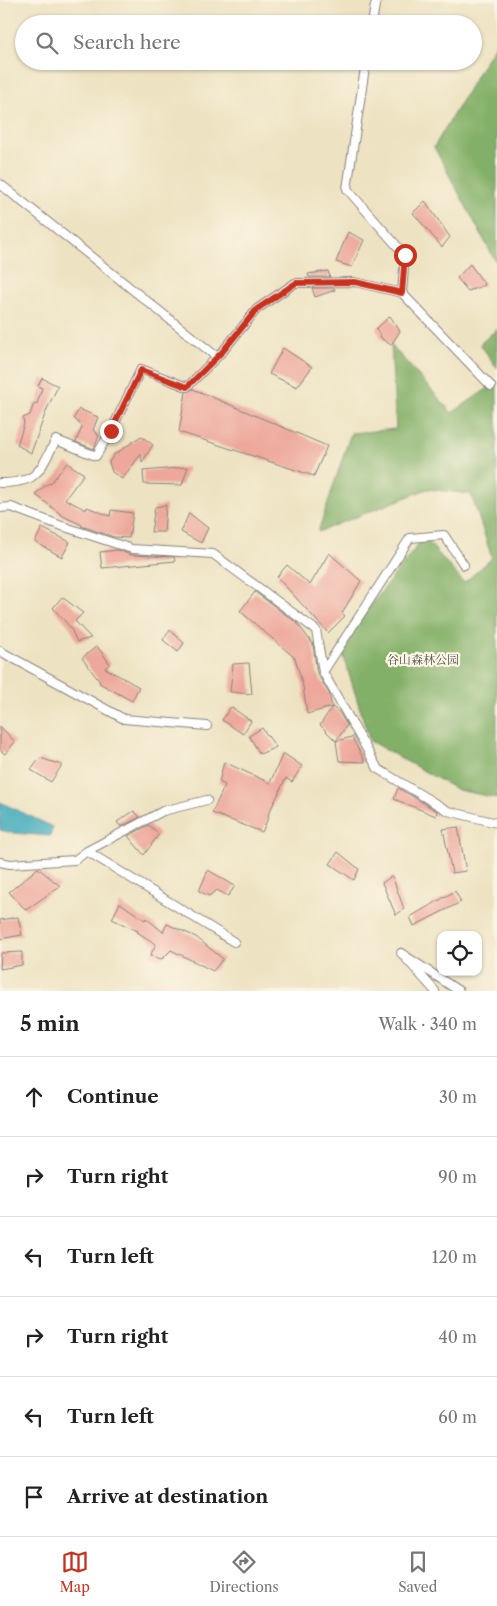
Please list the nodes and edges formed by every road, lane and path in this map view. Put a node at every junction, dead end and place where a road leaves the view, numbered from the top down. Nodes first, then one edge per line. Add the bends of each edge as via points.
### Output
1 (378, 0) edge
2 (373, 15) edge
3 (365, 70) edge
4 (0, 184) edge
5 (402, 293) junction
6 (217, 357) junction
7 (490, 386) dead end
8 (0, 483) edge
9 (0, 508) edge
10 (464, 565) dead end
11 (0, 651) edge
12 (324, 672) junction
13 (207, 726) dead end
14 (207, 800) dead end
15 (497, 823) edge
16 (87, 851) junction
17 (0, 862) edge
18 (234, 942) dead end
19 (435, 991) edge
20 (459, 991) edge

1 - 2 street
3 - 5 street via 347,189 405,255
4 - 6 street
5 - 6 street via 355,282 296,283 257,309
5 - 7 street
6 - 8 street via 187,387 141,370 96,456 56,440 37,474 19,483
9 - 12 street via 11,507 132,549 213,554 316,630
10 - 12 street via 444,535 410,538
11 - 13 street via 124,719
12 - 15 street via 378,769 448,811
14 - 16 street via 163,811
16 - 17 street via 75,860
16 - 18 street
19 - 20 street via 401,953

